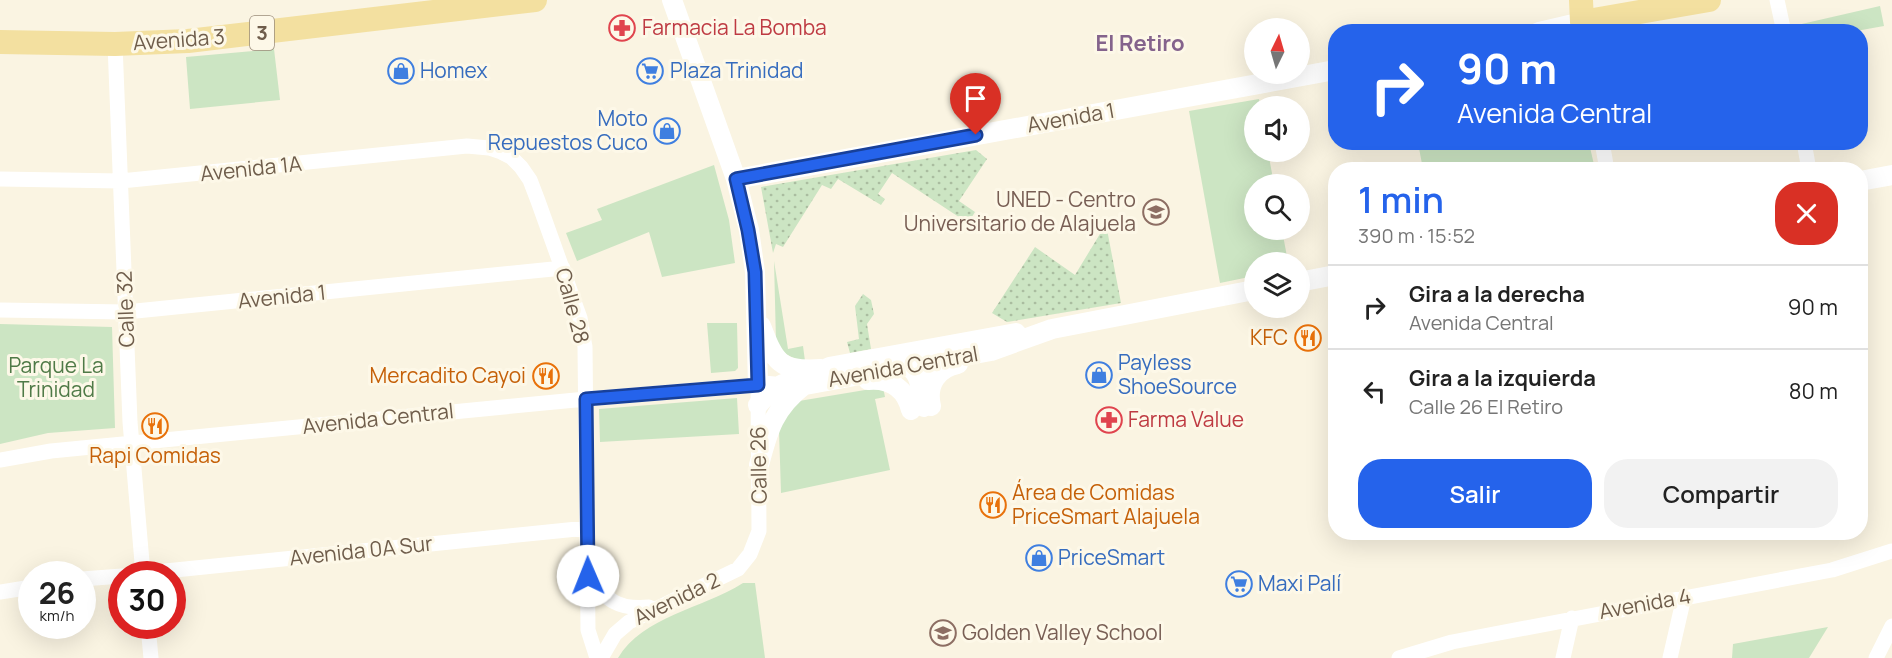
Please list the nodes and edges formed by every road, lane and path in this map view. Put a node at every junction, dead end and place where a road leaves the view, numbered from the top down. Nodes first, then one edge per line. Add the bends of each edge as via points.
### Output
1 (535, 0) edge
2 (672, 0) edge
3 (1709, 0) edge
4 (1777, 0) edge
5 (1582, 18) edge
6 (1564, 24) edge
7 (1782, 24) edge
8 (0, 42) edge
9 (115, 44) junction
10 (1328, 71) edge
11 (501, 152) joint
12 (1892, 175) edge
13 (0, 179) edge
14 (736, 179) junction
15 (1868, 180) edge
16 (121, 181) junction
17 (563, 268) junction
18 (1328, 276) edge
19 (1310, 280) edge
20 (1244, 292) edge
21 (0, 310) edge
22 (126, 312) junction
23 (757, 318) junction
24 (1010, 338) junction
25 (956, 350) junction
26 (911, 366) junction
27 (823, 375) junction
28 (804, 386) junction
29 (764, 392) junction
30 (586, 399) junction
31 (921, 408) junction
32 (132, 443) junction
33 (0, 460) edge
34 (759, 465) junction
35 (587, 528) junction
36 (756, 544) joint
37 (1892, 551) edge
38 (142, 561) edge
39 (186, 570) edge
40 (588, 576) junction
41 (18, 589) edge
42 (0, 592) edge
43 (1684, 597) junction
44 (658, 606) junction
45 (1572, 618) junction
46 (1892, 626) edge
47 (149, 639) edge
48 (151, 658) edge
49 (599, 658) edge
50 (1399, 658) edge
51 (1563, 658) edge
52 (1670, 658) edge
53 (1876, 658) edge

1 - 9 main road, Avenida 3 / 3 via 232,37
2 - 14 street
3 - 5 main road
4 - 7 street
5 - 6 street
8 - 9 main road, Avenida 3 / 3
9 - 16 street, Calle 32
10 - 14 street, Avenida 1
11 - 16 street, Avenida 1A via 467,146
11 - 17 street, Calle 28 via 516,162 530,180
12 - 15 street
13 - 16 street, Avenida 1A
14 - 23 street via 753,252
16 - 22 street, Calle 32
17 - 22 street, Avenida 1
17 - 30 street, Calle 28 via 583,332
18 - 19 street
20 - 24 street, Avenida Central
21 - 22 street, Avenida 1
22 - 32 street, Calle 32
23 - 27 street via 769,347 782,364
23 - 29 street
24 - 25 street, Avenida Central via 991,351
24 - 31 street via 988,358 943,369
25 - 26 street, Avenida Central
25 - 27 street, Avenida Central
26 - 27 street, Avenida Central
26 - 29 street via 898,361 789,381
26 - 31 street via 916,372
27 - 28 street, Avenida Central
27 - 29 street, Avenida Central via 787,376
27 - 31 street via 838,386 884,380
28 - 29 street, Avenida Central
28 - 34 street via 776,414
29 - 30 street, Avenida Central
29 - 34 street, Calle 26
30 - 32 street, Avenida Central
30 - 35 street, Calle 28
32 - 33 street, Avenida Central
32 - 38 street, Calle 32
34 - 36 street, Calle 26 via 760,519
35 - 39 street, Avenida 0A Sur
35 - 40 street, Calle 28
36 - 44 street, Avenida 2 via 738,569
37 - 43 street, Avenida 4 via 1832,570
40 - 44 street via 602,594 618,605
40 - 49 street, Calle 28 via 588,630
41 - 42 street
43 - 45 street, Avenida 4
43 - 52 street
44 - 49 street, Avenida 2 via 621,628
45 - 50 street, Avenida 4 via 1452,642
45 - 51 street
46 - 53 street
47 - 48 street

